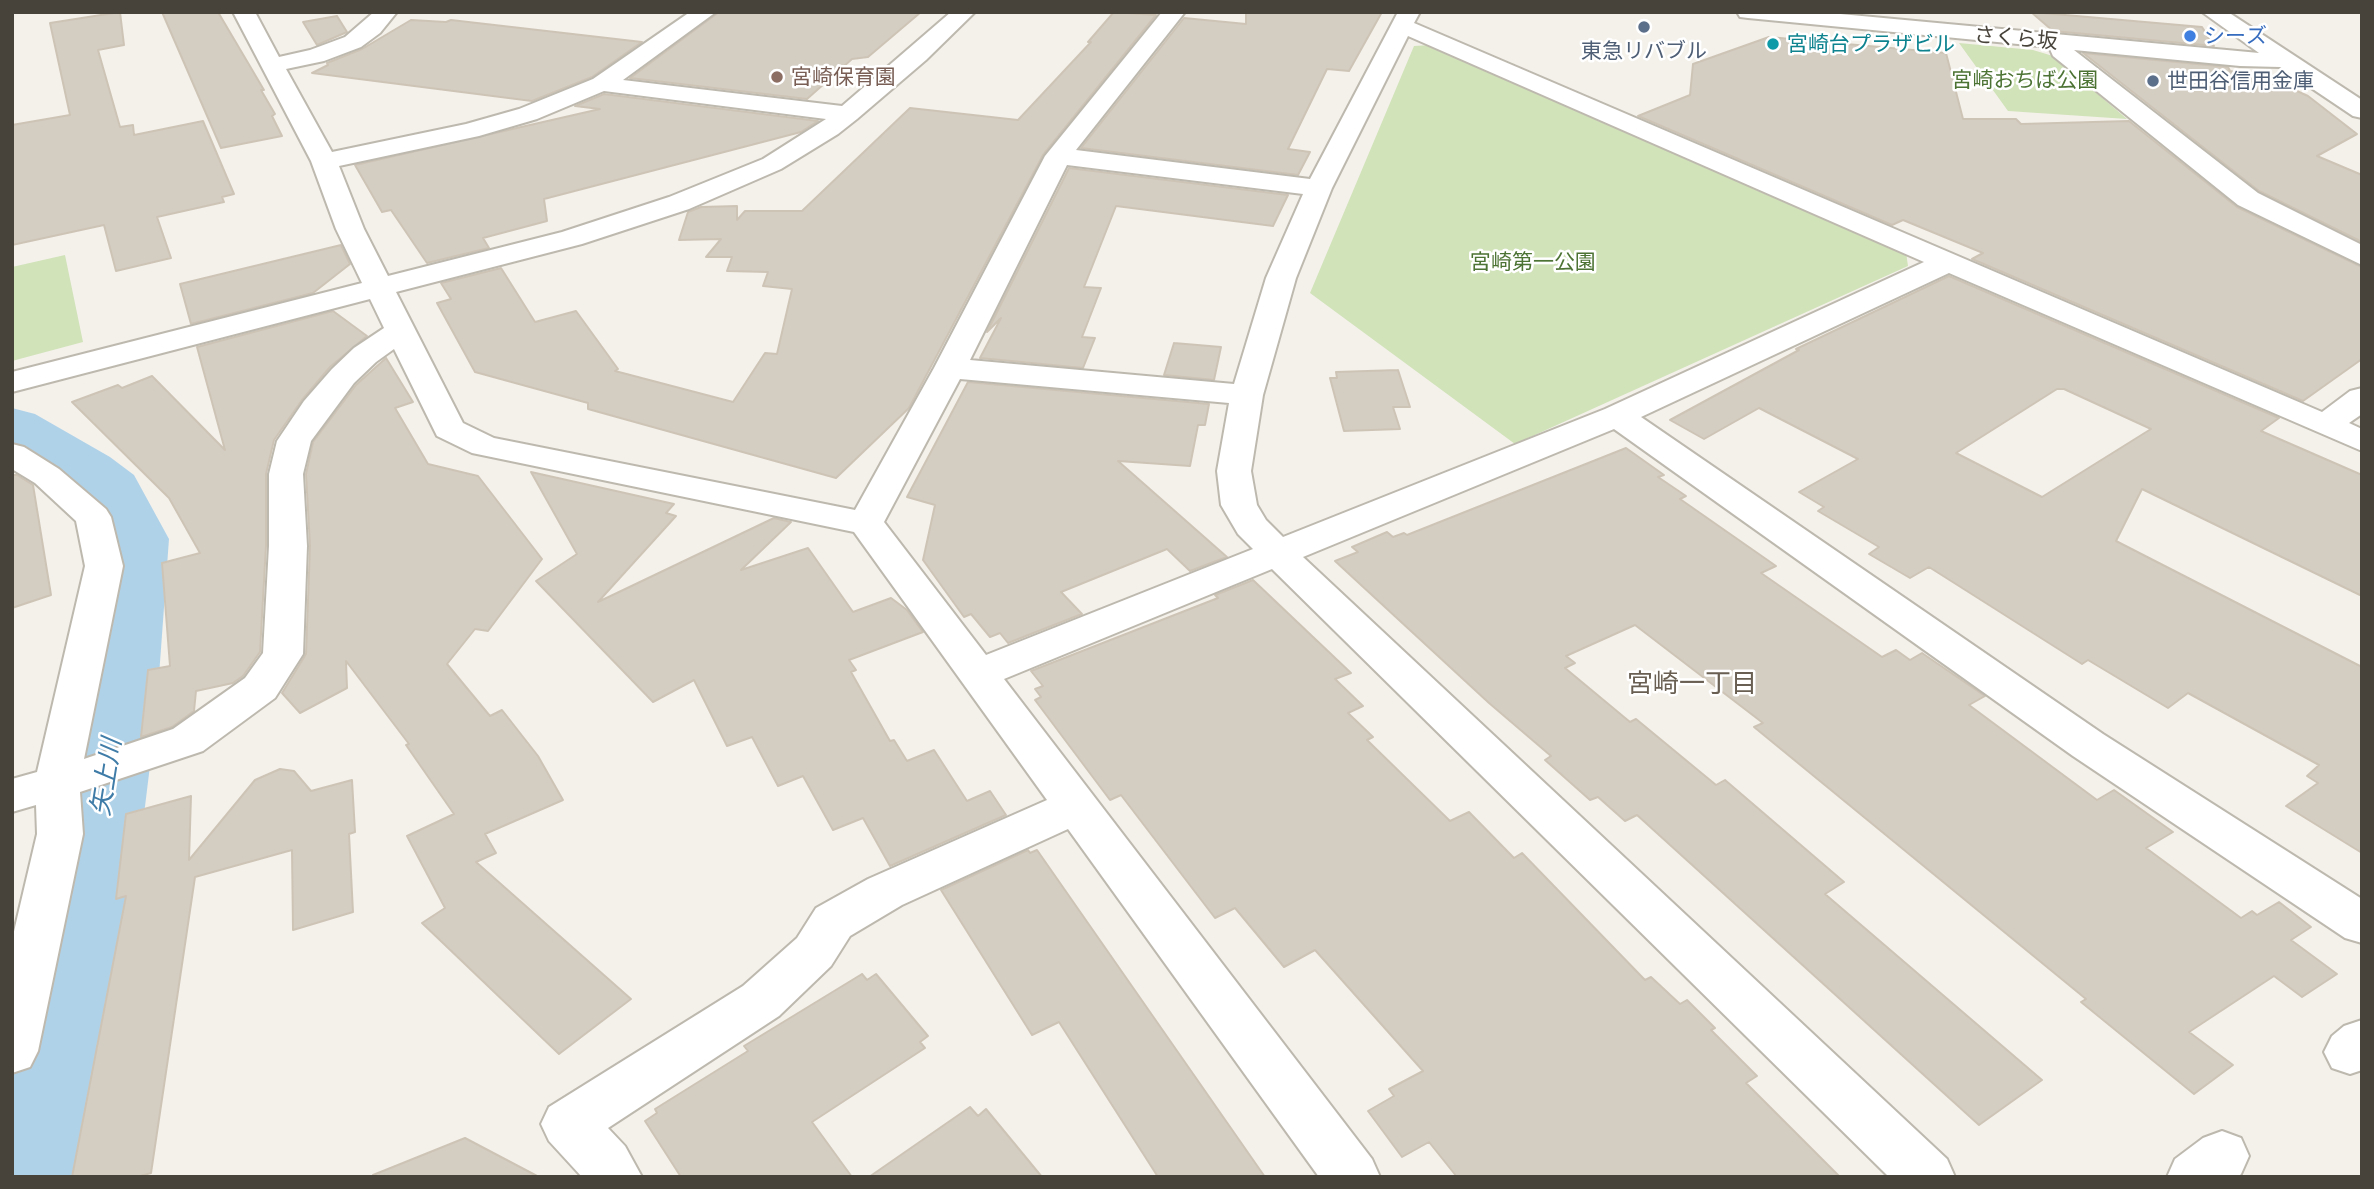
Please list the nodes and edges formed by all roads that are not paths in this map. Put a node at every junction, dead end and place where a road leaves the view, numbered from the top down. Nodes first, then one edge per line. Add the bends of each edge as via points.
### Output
1 (244, 12) edge
2 (386, 12) edge
3 (705, 12) edge
4 (964, 12) edge
5 (1174, 12) edge
6 (1748, 12) edge
7 (2213, 12) edge
8 (1406, 19) edge
9 (2058, 41) junction
10 (2283, 60) junction
11 (272, 65) junction
12 (601, 84) junction
13 (2362, 111) edge
14 (848, 114) junction
15 (1058, 156) junction
16 (324, 161) junction
17 (1319, 188) junction
18 (2362, 256) edge
19 (1948, 262) junction
20 (379, 288) junction
21 (402, 330) junction
22 (950, 368) junction
23 (12, 382) edge
24 (1247, 395) junction
25 (2362, 398) edge
26 (1617, 416) junction
27 (2325, 425) junction
28 (2362, 441) edge
29 (12, 454) edge
30 (866, 523) junction
31 (1278, 554) junction
32 (978, 674) junction
33 (64, 781) junction
34 (12, 796) edge
35 (1076, 806) junction
36 (2362, 924) edge
37 (12, 1051) edge
38 (614, 1177) edge
39 (1352, 1177) edge
40 (1927, 1177) edge

1 - 11 street
2 - 11 street via 353,42
3 - 12 street
4 - 14 street
5 - 15 street
6 - 9 street, さくら坂
7 - 10 street
8 - 17 street
8 - 19 street
9 - 10 street, さくら坂
9 - 18 street via 2061,51 2248,199
10 - 13 street
11 - 16 street
12 - 14 street
12 - 16 street via 528,114 470,131
14 - 20 street via 772,163 678,202 572,238
15 - 17 street
15 - 22 street
16 - 20 street
17 - 24 street via 1281,278
19 - 26 street
19 - 27 street
20 - 21 street
20 - 23 street
21 - 30 street via 449,429 484,446
21 - 33 street via 342,376 294,441 286,474 283,654 260,688 188,740
22 - 24 street
22 - 30 street
24 - 31 street via 1234,471 1239,505 1251,526
25 - 27 street
26 - 31 street
26 - 36 street via 2088,745
27 - 28 street
29 - 33 street via 47,476 93,517 104,566
30 - 32 street
31 - 32 street
31 - 40 street
32 - 35 street
33 - 34 street
33 - 37 street via 60,834
35 - 38 street via 885,892 833,922 814,952 761,1001 568,1124
35 - 39 street

